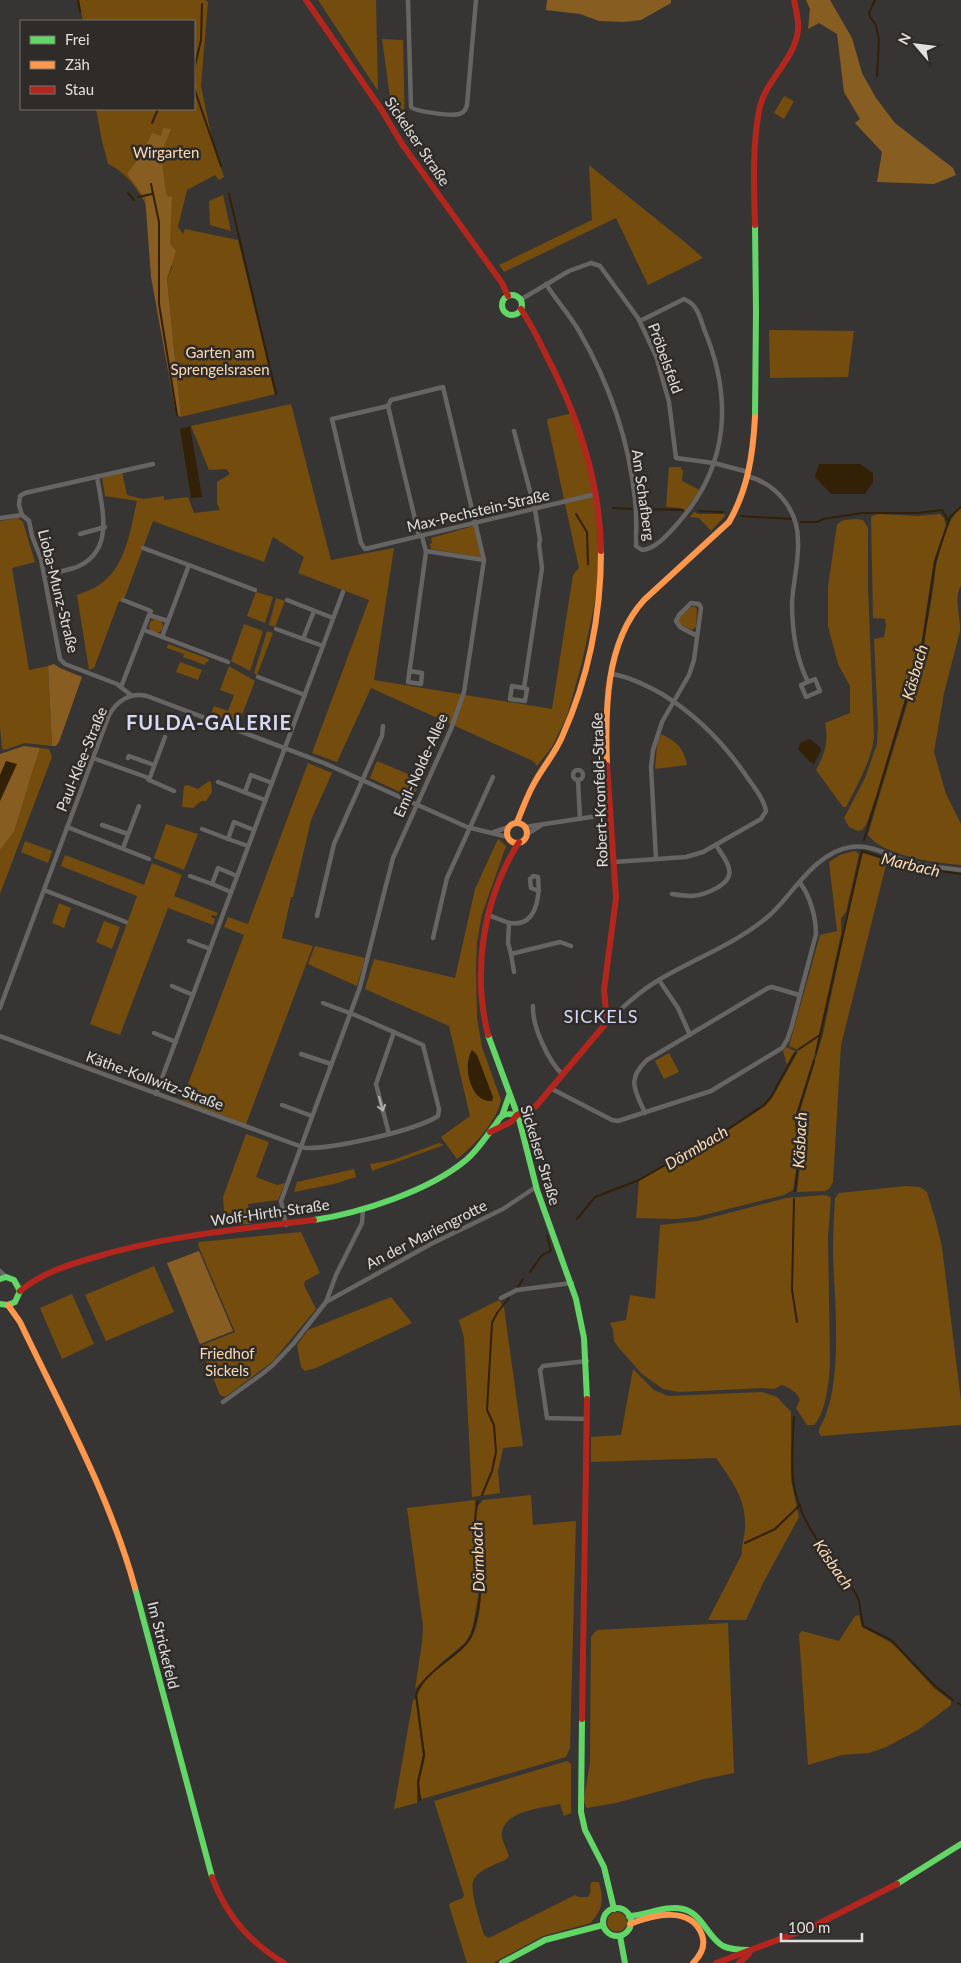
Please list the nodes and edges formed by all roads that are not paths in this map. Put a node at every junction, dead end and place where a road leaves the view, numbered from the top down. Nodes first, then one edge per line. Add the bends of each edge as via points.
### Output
1 (306, 0) edge
2 (408, 0) edge
3 (476, 0) edge
4 (794, 0) edge
5 (546, 284) junction
6 (508, 296) junction
7 (520, 300) junction
8 (521, 309) junction
9 (514, 315) junction
10 (640, 321) junction
11 (531, 326) junction
12 (388, 404) junction
13 (514, 430) dead end
14 (714, 463) junction
15 (153, 464) dead end
16 (748, 474) junction
17 (96, 476) junction
18 (596, 494) junction
19 (535, 510) junction
20 (22, 514) junction
21 (0, 518) edge
22 (476, 522) junction
23 (105, 527) junction
24 (80, 534) dead end
25 (421, 536) junction
26 (143, 548) dead end
27 (426, 551) junction
28 (484, 560) junction
29 (189, 565) junction
30 (44, 575) junction
31 (255, 590) dead end
32 (343, 592) dead end
33 (123, 600) dead end
34 (287, 600) dead end
35 (314, 611) junction
36 (149, 615) junction
37 (333, 618) junction
38 (168, 622) junction
39 (276, 629) dead end
40 (144, 630) junction
41 (697, 636) junction
42 (162, 637) junction
43 (303, 639) junction
44 (323, 646) junction
45 (228, 662) dead end
46 (410, 671) dead end
47 (612, 674) junction
48 (258, 677) dead end
49 (808, 682) junction
50 (121, 687) junction
51 (524, 688) junction
52 (305, 694) junction
53 (131, 695) junction
54 (124, 699) junction
55 (674, 702) junction
56 (384, 726) dead end
57 (165, 738) dead end
58 (285, 748) junction
59 (93, 758) junction
60 (128, 758) dead end
61 (154, 765) junction
62 (493, 777) dead end
63 (149, 780) junction
64 (362, 780) junction
65 (578, 780) dead end
66 (218, 782) dead end
67 (272, 783) junction
68 (174, 791) dead end
69 (244, 792) junction
70 (265, 800) junction
71 (417, 805) junction
72 (139, 806) dead end
73 (611, 814) junction
74 (580, 819) junction
75 (102, 825) dead end
76 (522, 825) junction
77 (541, 826) junction
78 (67, 827) junction
79 (509, 827) junction
80 (470, 828) junction
81 (202, 829) dead end
82 (254, 830) junction
83 (494, 832) junction
84 (128, 834) junction
85 (527, 834) junction
86 (508, 838) junction
87 (228, 839) junction
88 (519, 842) junction
89 (716, 845) junction
90 (248, 846) junction
91 (123, 848) junction
92 (510, 857) junction
93 (656, 859) junction
94 (149, 860) dead end
95 (614, 862) junction
96 (961, 870) edge
97 (190, 876) dead end
98 (238, 876) junction
99 (800, 883) junction
100 (212, 884) junction
101 (44, 890) junction
102 (539, 890) dead end
103 (231, 892) junction
104 (672, 894) dead end
105 (488, 915) junction
106 (317, 916) dead end
107 (126, 922) dead end
108 (509, 923) junction
109 (433, 938) dead end
110 (189, 941) dead end
111 (571, 946) dead end
112 (210, 949) junction
113 (511, 954) junction
114 (514, 972) dead end
115 (659, 980) junction
116 (172, 986) dead end
117 (193, 995) junction
118 (800, 995) junction
119 (323, 1003) dead end
120 (533, 1006) dead end
121 (0, 1008) edge
122 (350, 1013) junction
123 (607, 1022) junction
124 (394, 1032) junction
125 (154, 1034) dead end
126 (690, 1035) junction
127 (0, 1036) edge
128 (176, 1042) junction
129 (302, 1054) dead end
130 (331, 1064) junction
131 (563, 1075) junction
132 (552, 1089) junction
133 (156, 1094) junction
134 (509, 1095) junction
135 (282, 1105) dead end
136 (645, 1113) junction
137 (517, 1115) junction
138 (312, 1116) junction
139 (502, 1116) junction
140 (490, 1132) junction
141 (389, 1134) junction
142 (300, 1147) junction
143 (536, 1187) junction
144 (363, 1209) junction
145 (286, 1225) junction
146 (0, 1271) edge
147 (3, 1278) edge
148 (35, 1278) junction
149 (14, 1280) junction
150 (572, 1283) junction
151 (20, 1291) junction
152 (501, 1298) dead end
153 (15, 1302) junction
154 (326, 1302) junction
155 (0, 1304) edge
156 (8, 1305) junction
157 (20, 1322) junction
158 (586, 1361) junction
159 (223, 1402) dead end
160 (586, 1419) junction
161 (961, 1844) edge
162 (614, 1909) junction
163 (629, 1916) junction
164 (630, 1924) junction
165 (603, 1925) junction
166 (620, 1936) junction
167 (753, 1951) junction
168 (284, 1963) edge
169 (502, 1963) edge
170 (626, 1963) edge
171 (693, 1963) edge
172 (716, 1963) edge
173 (738, 1963) edge

1 - 6 main road, Sickelser Straße
2 - 3 street via 412,109 459,114 468,105
4 - 16 main road, Robert-Kronfeld-Straße via 798,24 796,40 766,90 758,119 754,206 754,426
5 - 7 street, Pröbelsfeld
5 - 10 street, Pröbelsfeld via 585,264 596,263
5 - 14 street, Am Schafberg via 578,329 605,381 616,412 630,464 638,549 651,548 681,520 700,494
6 - 7 main road
6 - 9 main road via 502,302 502,309
7 - 8 main road
8 - 9 main road
8 - 11 main road
9 - 11 main road
10 - 14 street, Pröbelsfeld via 656,356 669,402 676,458
10 - 14 street via 684,299 695,305 713,349 720,380 723,418
11 - 18 main road via 571,403 587,449
12 - 22 street, Emil-Nolde-Allee via 443,387
12 - 25 street
12 - 25 street, Max-Pechstein-Straße via 332,419 361,543 365,549
13 - 19 street
14 - 16 street, Pröbelsfeld
15 - 17 street
16 - 47 main road, Robert-Kronfeld-Straße via 738,509 729,522 649,595 628,621 620,637
16 - 49 street, Pröbelsfeld via 780,495 795,521 798,541 793,621 798,655
17 - 20 street, Lioba-Munz-Straße via 25,493 20,496
17 - 23 street
18 - 19 street, Max-Pechstein-Straße
18 - 76 main road via 602,575 592,645 564,734 534,782 524,807
19 - 22 street, Max-Pechstein-Straße
19 - 51 street via 542,568
20 - 21 street
20 - 30 street, Lioba-Munz-Straße via 29,521
22 - 25 street, Max-Pechstein-Straße
22 - 28 street, Emil-Nolde-Allee
23 - 24 street
23 - 30 street via 99,547 87,560 73,568
25 - 27 street
26 - 29 street
27 - 28 street
27 - 46 street
28 - 71 street, Emil-Nolde-Allee via 464,692
29 - 31 street
29 - 38 street
30 - 50 street, Lioba-Munz-Straße via 60,659
32 - 37 street
33 - 36 street via 151,611
34 - 35 street
35 - 37 street
35 - 43 street
36 - 38 street
36 - 40 street
37 - 44 street
38 - 42 street
39 - 43 street
40 - 42 street
40 - 50 street
41 - 41 street via 701,608 699,604 692,603 678,615 676,622
41 - 55 street via 691,667
42 - 45 street
43 - 44 street
44 - 52 street
47 - 55 street via 645,684
47 - 73 main road, Robert-Kronfeld-Straße via 607,727
48 - 52 street
49 - 49 street via 801,685 806,697 820,691 815,679
50 - 53 street, Lioba-Munz-Straße
50 - 54 street
51 - 51 street via 512,686 510,699 525,702 527,689
52 - 58 street
53 - 54 street, Paul-Klee-Straße
53 - 58 street via 147,696
54 - 59 street, Paul-Klee-Straße via 109,715
55 - 89 street via 703,723 732,755 765,806 761,819
55 - 93 street via 662,722 651,767
56 - 64 street
57 - 61 street
58 - 64 street
58 - 67 street
59 - 63 street
59 - 78 street, Paul-Klee-Straße
60 - 61 street
61 - 63 street
62 - 80 street
63 - 68 street
64 - 71 street
64 - 106 street via 334,844
65 - 74 street
66 - 69 street
67 - 69 street via 251,775
67 - 70 street
69 - 70 street
70 - 82 street
71 - 80 street
71 - 122 street, Emil-Nolde-Allee via 393,858 369,958
72 - 84 street
73 - 74 street
73 - 95 main road, Robert-Kronfeld-Straße
74 - 77 street
75 - 84 street
76 - 77 street
76 - 79 main road
76 - 85 main road
77 - 85 street
78 - 91 street
78 - 101 street, Paul-Klee-Straße
79 - 83 street
79 - 86 main road
80 - 83 street
80 - 109 street via 447,878
81 - 87 street
82 - 87 street via 234,822
82 - 90 street
83 - 86 street
84 - 91 street
85 - 88 main road
86 - 88 main road
86 - 92 main road, Sickelser Straße
87 - 90 street
88 - 92 main road, Sickelser Straße
89 - 93 street via 686,857
89 - 104 street via 729,868 724,883 701,894
90 - 98 street
91 - 94 street
92 - 105 main road, Sickelser Straße
93 - 95 street
95 - 123 main road, Robert-Kronfeld-Straße via 616,903 604,978
96 - 99 street via 916,864 877,849 858,846 828,856
97 - 100 street
98 - 100 street via 218,868
98 - 103 street
99 - 115 street via 742,937
99 - 118 street via 805,888 816,929
100 - 103 street
101 - 107 street
101 - 121 street, Paul-Klee-Straße
102 - 108 street via 538,906 531,916
103 - 112 street
105 - 108 street
105 - 134 main road, Sickelser Straße via 480,963 483,1016
108 - 113 street
110 - 112 street
111 - 113 street via 560,942
112 - 117 street
113 - 114 street
115 - 123 street
115 - 126 street via 678,1008
116 - 117 street
117 - 128 street
118 - 126 street via 768,988
118 - 136 street via 782,1048 711,1091
119 - 122 street
120 - 131 street via 532,1017 547,1053
122 - 124 street
122 - 130 street, Emil-Nolde-Allee
123 - 131 main road, Wolf-Hirth-Straße
124 -> 141 street via 376,1084
124 - 141 street via 423,1046 439,1113 432,1120
125 - 128 street
126 - 136 street via 647,1060 636,1074 634,1087
127 - 133 street, Käthe-Kollwitz-Straße
128 - 133 street
129 - 130 street
130 - 138 street, Emil-Nolde-Allee
131 - 132 main road, Wolf-Hirth-Straße
132 - 136 street via 612,1120
132 - 137 main road, Wolf-Hirth-Straße via 536,1106
133 - 142 street, Käthe-Kollwitz-Straße
134 - 137 main road, Sickelser Straße
134 - 139 main road, Wolf-Hirth-Straße
135 - 138 street
137 - 139 main road
137 - 140 main road, Wolf-Hirth-Straße via 511,1122
137 - 143 main road, Sickelser Straße
138 - 142 street, Emil-Nolde-Allee
139 - 140 main road, Wolf-Hirth-Straße
140 - 144 main road, Wolf-Hirth-Straße via 472,1154 448,1173 405,1194
141 - 142 street via 319,1148
142 - 145 street, Emil-Nolde-Allee via 281,1201
143 - 150 main road, Sickelser Straße
143 - 154 street, An der Mariengrotte via 503,1209 431,1244
144 - 145 main road, Wolf-Hirth-Straße
144 - 154 street via 362,1223
145 - 148 main road, Wolf-Hirth-Straße via 156,1241 86,1259
146 - 147 street
147 - 149 main road, Wolf-Hirth-Straße
148 - 149 main road, Wolf-Hirth-Straße
148 - 151 main road, Wolf-Hirth-Straße
149 - 151 main road
150 - 152 street via 517,1290
150 - 158 main road, Sickelser Straße via 582,1318
151 - 153 main road
153 - 156 main road
153 - 157 main road, Im Strickefeld
154 - 159 street via 273,1364
155 - 156 main road
156 - 157 main road, Im Strickefeld
157 - 168 main road, Im Strickefeld via 105,1501 126,1555 216,1891 242,1931 260,1948
158 - 160 main road, Sickelser Straße
158 - 160 street via 543,1366 540,1370 547,1418
160 - 162 main road, Sickelser Straße via 581,1812 585,1830 604,1867
161 - 167 main road via 856,1906
162 - 163 main road via 623,1910
162 - 165 main road via 607,1913
163 - 164 main road
163 - 167 main road via 684,1909 699,1918 724,1946
164 - 166 main road via 627,1932
164 - 171 main road via 670,1915 690,1918 700,1928 703,1943 700,1955
165 - 166 main road via 611,1935
165 - 169 main road via 545,1940
166 - 170 main road
167 - 172 main road
167 - 173 main road

